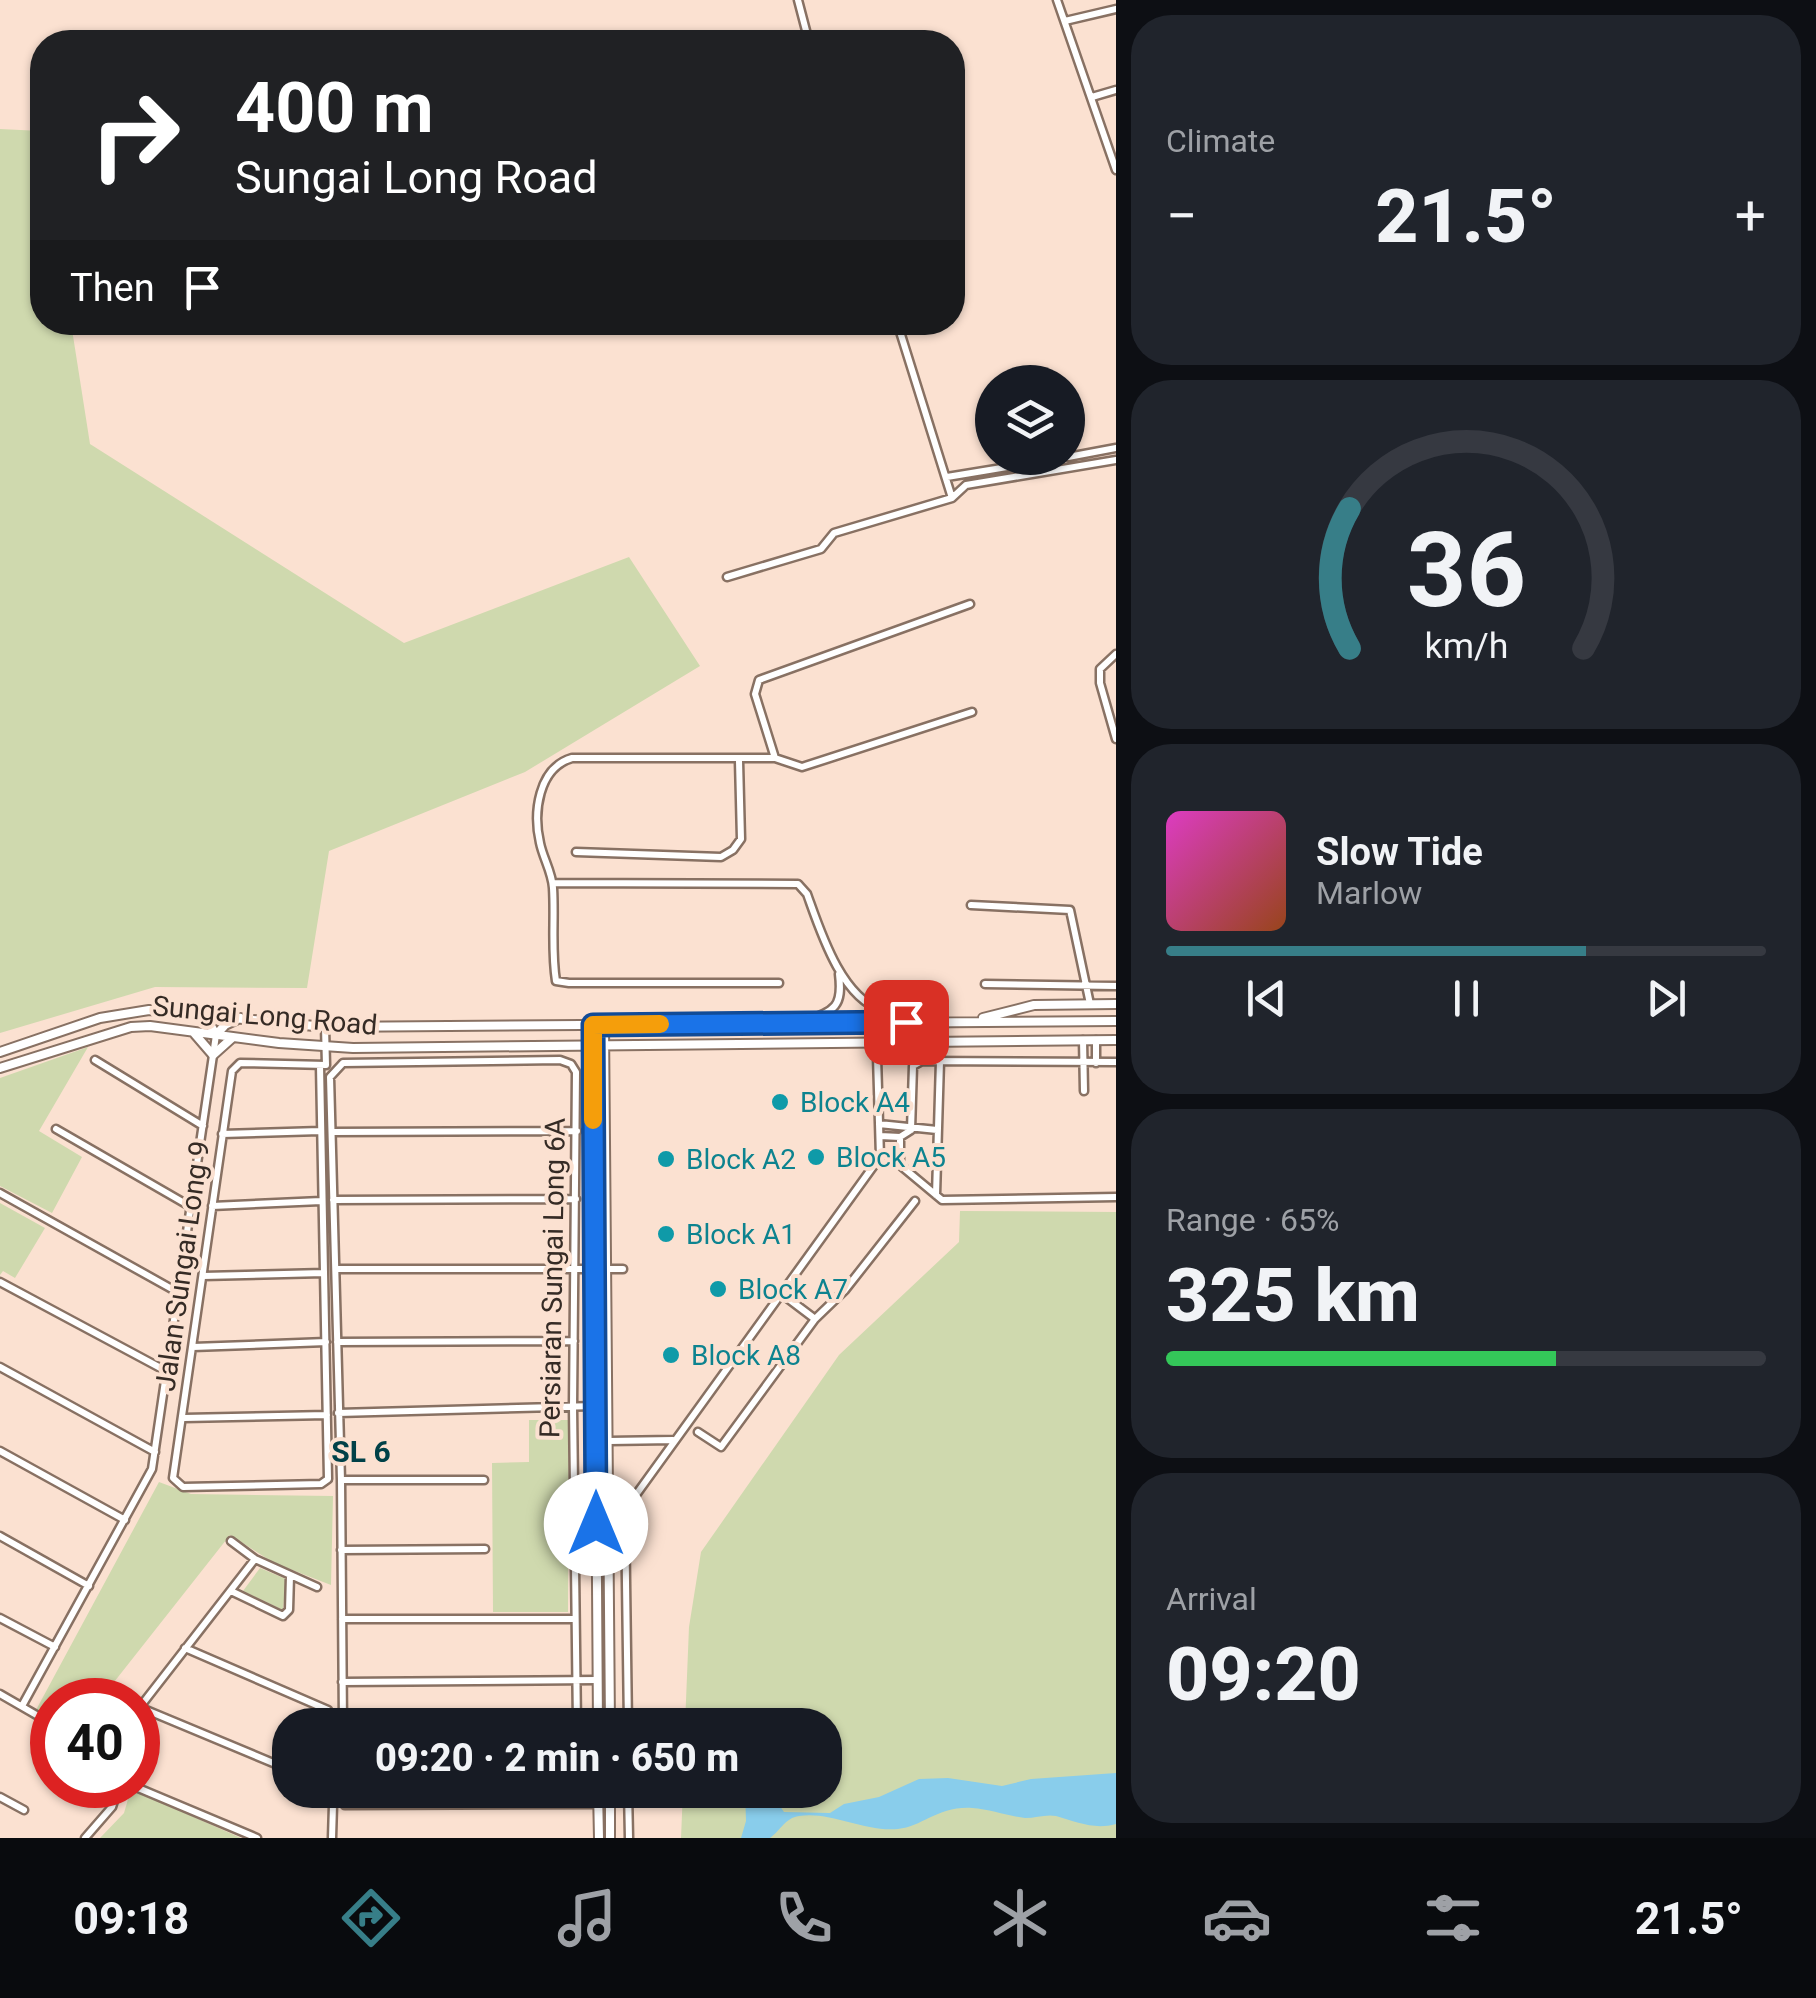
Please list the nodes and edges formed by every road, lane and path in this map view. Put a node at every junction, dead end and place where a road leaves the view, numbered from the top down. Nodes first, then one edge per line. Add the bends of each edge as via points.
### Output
1 (798, 0) edge
2 (1057, 0) edge
3 (1116, 9) edge
4 (1065, 21) junction
5 (806, 30) edge
6 (1116, 90) edge
7 (1092, 97) junction
8 (1116, 170) edge
9 (902, 335) edge
10 (1116, 448) edge
11 (1085, 453) edge
12 (1116, 460) edge
13 (975, 472) edge
14 (946, 477) junction
15 (952, 498) junction
16 (727, 578) dead end
17 (970, 604) dead end
18 (1116, 654) edge
19 (972, 712) dead end
20 (1116, 739) edge
21 (775, 758) junction
22 (739, 761) junction
23 (576, 852) dead end
24 (553, 883) junction
25 (971, 905) dead end
26 (839, 970) junction
27 (779, 983) dead end
28 (985, 984) dead end
29 (1116, 986) edge
30 (1087, 987) junction
31 (1090, 1004) junction
32 (1116, 1004) edge
33 (195, 1013) junction
34 (242, 1017) junction
35 (1116, 1021) edge
36 (936, 1022) junction
37 (969, 1022) junction
38 (800, 1023) junction
39 (876, 1023) junction
40 (529, 1025) junction
41 (593, 1025) junction
42 (604, 1025) junction
43 (325, 1027) junction
44 (194, 1032) junction
45 (216, 1036) junction
46 (234, 1037) junction
47 (1083, 1040) junction
48 (1096, 1040) junction
49 (1116, 1040) edge
50 (876, 1041) junction
51 (530, 1045) junction
52 (592, 1046) junction
53 (604, 1046) junction
54 (325, 1047) junction
55 (0, 1052) edge
56 (213, 1055) junction
57 (94, 1060) dead end
58 (940, 1061) junction
59 (1116, 1062) edge
60 (1083, 1063) junction
61 (1096, 1063) junction
62 (320, 1066) junction
63 (0, 1068) edge
64 (1084, 1091) dead end
65 (879, 1124) junction
66 (204, 1126) junction
67 (56, 1129) dead end
68 (911, 1130) junction
69 (937, 1130) junction
70 (320, 1131) junction
71 (578, 1131) junction
72 (332, 1132) junction
73 (222, 1134) junction
74 (879, 1136) junction
75 (900, 1137) junction
76 (0, 1193) edge
77 (936, 1196) junction
78 (1116, 1197) edge
79 (576, 1199) junction
80 (333, 1200) junction
81 (321, 1201) junction
82 (916, 1201) dead end
83 (212, 1206) junction
84 (193, 1208) junction
85 (336, 1269) junction
86 (576, 1269) junction
87 (624, 1269) dead end
88 (607, 1270) junction
89 (593, 1271) junction
90 (324, 1273) junction
91 (203, 1276) junction
92 (0, 1282) edge
93 (179, 1293) junction
94 (782, 1294) junction
95 (814, 1319) junction
96 (574, 1341) junction
97 (326, 1342) junction
98 (337, 1342) junction
99 (192, 1348) junction
100 (0, 1367) edge
101 (168, 1372) junction
102 (595, 1406) junction
103 (572, 1407) junction
104 (338, 1413) junction
105 (327, 1415) junction
106 (184, 1418) junction
107 (698, 1432) dead end
108 (675, 1440) junction
109 (609, 1441) junction
110 (0, 1451) edge
111 (155, 1452) junction
112 (341, 1480) junction
113 (484, 1480) dead end
114 (125, 1520) junction
115 (0, 1536) edge
116 (230, 1540) dead end
117 (485, 1548) dead end
118 (341, 1550) junction
119 (256, 1559) junction
120 (290, 1576) junction
121 (89, 1586) junction
122 (317, 1587) dead end
123 (231, 1591) junction
124 (0, 1618) edge
125 (342, 1619) junction
126 (575, 1619) junction
127 (55, 1647) junction
128 (184, 1648) junction
129 (160, 1680) edge
130 (577, 1680) junction
131 (597, 1680) junction
132 (342, 1682) junction
133 (0, 1694) edge
134 (22, 1706) junction
135 (323, 1708) edge
136 (343, 1708) edge
137 (577, 1708) edge
138 (598, 1708) edge
139 (610, 1708) edge
140 (628, 1708) edge
141 (30, 1711) edge
142 (160, 1719) edge
143 (272, 1763) edge
144 (0, 1797) edge
145 (160, 1797) edge
146 (111, 1808) edge
147 (333, 1808) edge
148 (598, 1808) edge
149 (610, 1808) edge
150 (628, 1808) edge
151 (24, 1810) dead end
152 (86, 1838) edge
153 (257, 1838) edge
154 (332, 1838) edge
155 (598, 1838) edge
156 (610, 1838) edge
157 (629, 1838) edge

1 - 5 street
2 - 4 street
3 - 4 street
4 - 7 street
6 - 7 street
7 - 8 street
9 - 14 street
10 - 11 street
12 - 15 street via 966,484
13 - 14 street
14 - 15 street
15 - 16 street via 834,533 821,549
17 - 21 street via 759,680 755,694
18 - 20 street via 1100,670
19 - 21 street via 802,767
21 - 22 street
22 - 23 street via 741,839 734,850 721,857
22 - 24 street via 558,762 543,787 537,825
24 - 26 street via 798,884
24 - 27 street via 556,981
25 - 30 street via 1070,910
26 - 36 street via 879,1010
26 - 38 street via 841,990 832,1010
28 - 30 street
29 - 30 street
30 - 31 street
31 - 32 street
31 - 37 street via 1034,1005
33 - 34 street, Sungai Long Road
33 - 45 street
33 - 55 street, Sungai Long Road via 148,1010 100,1018
34 - 43 street, Sungai Long Road
34 - 45 street
35 - 37 street, Sungai Long Road
36 - 37 street, Sungai Long Road
36 - 39 street, Sungai Long Road
38 - 39 street, Sungai Long Road
38 - 42 street, Sungai Long Road
39 - 50 street
40 - 41 street, Sungai Long Road
40 - 43 street, Sungai Long Road
40 - 51 street
41 - 42 street, Sungai Long Road
41 - 52 street
42 - 53 street
43 - 54 street
44 - 45 street, Sungai Long Road
44 - 56 street
44 - 63 street, Sungai Long Road via 132,1027
45 - 46 street, Sungai Long Road
45 - 56 street
46 - 54 street, Sungai Long Road
46 - 56 street
47 - 48 street, Sungai Long Road
47 - 50 street, Sungai Long Road
47 - 60 street
48 - 49 street, Sungai Long Road
48 - 61 street
50 - 53 street, Sungai Long Road
50 - 65 street
51 - 52 street, Sungai Long Road
51 - 54 street, Sungai Long Road
52 - 53 street, Sungai Long Road
52 - 89 street
53 - 88 street
54 - 62 street via 326,1065
56 - 66 street
57 - 66 street
58 - 60 street
58 - 68 street via 913,1066
58 - 69 street
59 - 61 street
60 - 61 street
60 - 64 street
62 - 70 street
62 - 73 street, Jalan Sungai Long 9 via 240,1063 232,1071
65 - 68 street
65 - 74 street
66 - 84 street
67 - 84 street
68 - 69 street
68 - 75 street
69 - 77 street
70 - 73 street
70 - 81 street
71 - 72 street
71 - 72 street, Persiaran Sungai Long 6A via 576,1072 560,1060 343,1063 330,1077
71 - 79 street, Persiaran Sungai Long 6A
72 - 80 street
73 - 83 street, Jalan Sungai Long 9
74 - 75 street
74 - 94 street via 877,1163
75 - 77 street via 900,1166
76 - 93 street
77 - 78 street
79 - 80 street
79 - 86 street, Persiaran Sungai Long 6A
80 - 85 street
81 - 83 street
81 - 90 street
82 - 95 street
83 - 91 street, Jalan Sungai Long 9
84 - 93 street
85 - 86 street
85 - 98 street
86 - 89 street
86 - 96 street, Persiaran Sungai Long 6A
87 - 88 street
88 - 89 street
88 - 109 street
89 - 102 street
90 - 91 street
90 - 97 street
91 - 99 street, Jalan Sungai Long 9
92 - 101 street
93 - 101 street
94 - 95 street
94 - 108 street
95 - 107 street via 721,1447
96 - 98 street
96 - 103 street, Persiaran Sungai Long 6A
97 - 99 street
97 - 105 street
98 - 104 street
99 - 106 street, Jalan Sungai Long 9
100 - 111 street
101 - 111 street
102 - 103 street
102 - 131 street
103 - 104 street
103 - 126 street, Persiaran Sungai Long 6A
104 - 112 street
105 - 106 street
105 - 106 street, Jalan Sungai Long 9 via 325,1482 182,1487 173,1478
108 - 109 street
108 - 140 street via 625,1510
109 - 139 street
110 - 114 street
111 - 114 street
112 - 113 street
112 - 118 street
114 - 121 street
115 - 121 street
116 - 119 street
117 - 118 street
118 - 125 street
119 - 120 street
119 - 123 street
120 - 122 street
120 - 123 street via 283,1616
121 - 127 street
123 - 128 street
124 - 127 street
125 - 126 street
125 - 132 street
126 - 130 street, Persiaran Sungai Long 6A
127 - 134 street
128 - 129 street
128 - 135 street
130 - 131 street
130 - 132 street
130 - 137 street, Persiaran Sungai Long 6A
131 - 138 street
132 - 136 street
133 - 134 street
134 - 141 street
142 - 143 street
144 - 151 street
145 - 153 street
146 - 152 street
147 - 154 street
148 - 155 street
149 - 156 street
150 - 157 street

